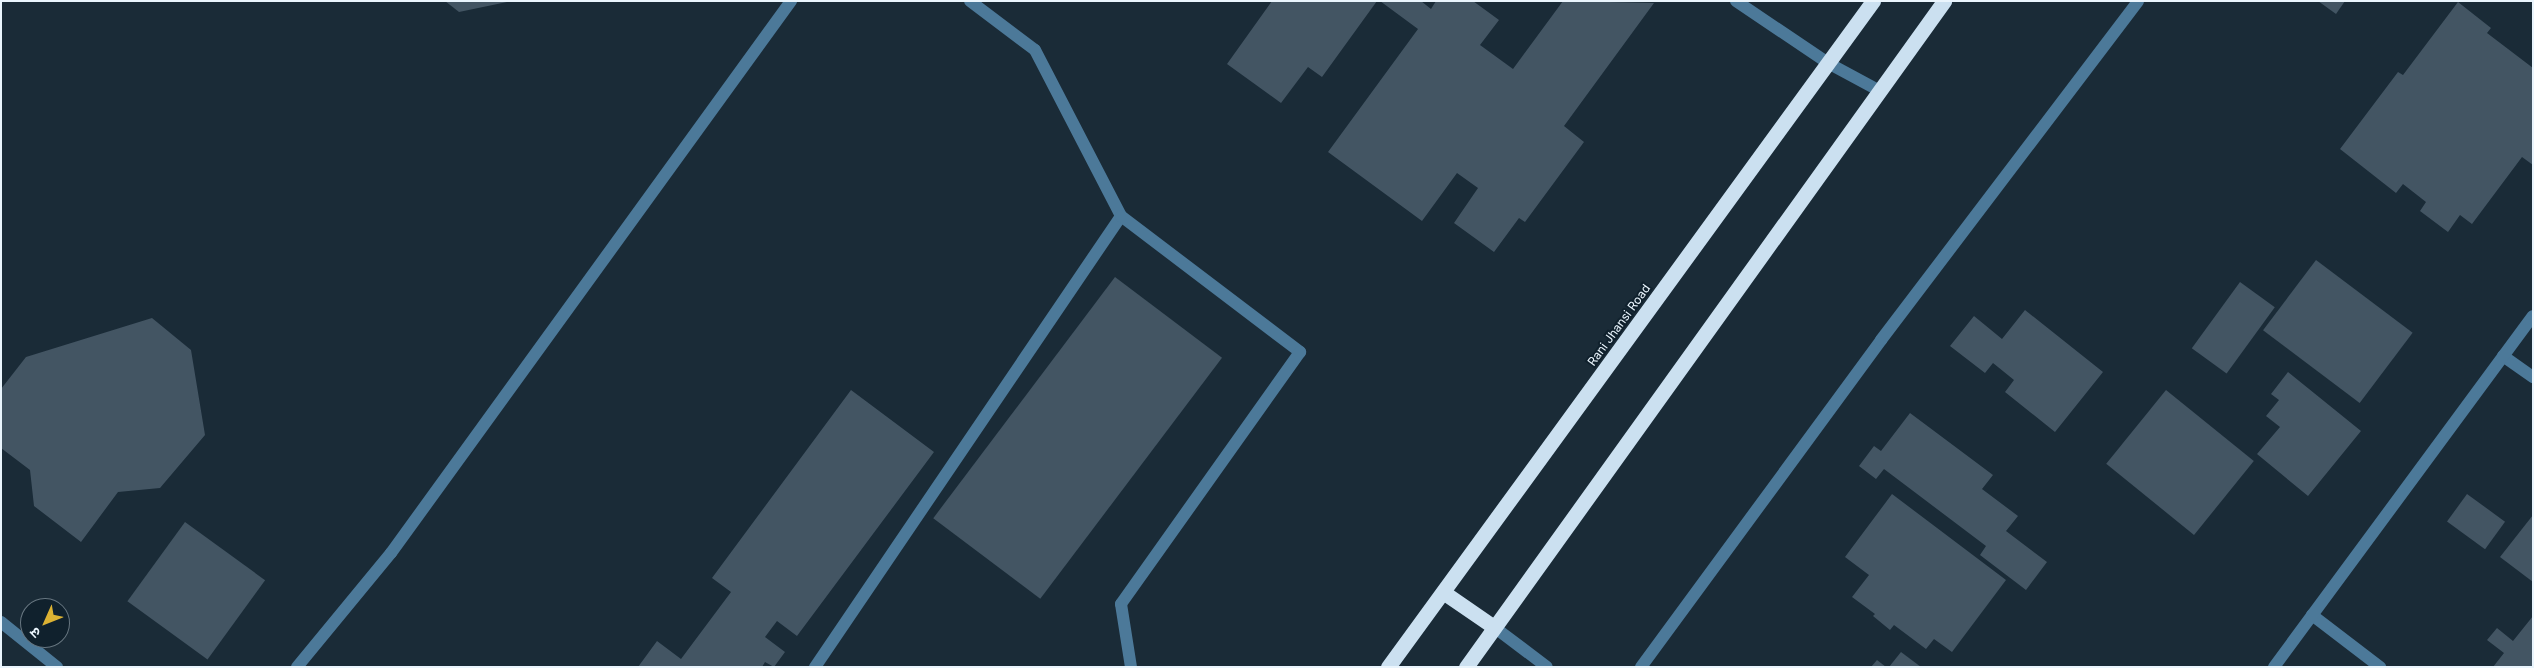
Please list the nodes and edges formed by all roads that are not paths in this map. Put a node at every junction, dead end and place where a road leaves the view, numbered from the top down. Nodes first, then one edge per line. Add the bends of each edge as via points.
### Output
1 (791, 1) edge
2 (970, 1) edge
3 (1736, 1) edge
4 (1873, 1) edge
5 (1944, 1) edge
6 (2138, 1) edge
7 (1828, 63) junction
8 (1880, 91) junction
9 (1121, 216) junction
10 (2533, 316) edge
11 (2503, 356) junction
12 (2533, 377) edge
13 (1443, 592) junction
14 (2312, 615) junction
15 (1, 622) edge
16 (1494, 627) junction
17 (57, 667) edge
18 (297, 667) edge
19 (815, 667) edge
20 (1131, 667) edge
21 (1388, 667) edge
22 (1466, 667) edge
23 (1547, 667) edge
24 (1641, 667) edge
25 (2274, 667) edge
26 (2380, 667) edge

1 - 18 street via 392,553
2 - 9 street via 1035,50
3 - 7 street
4 - 7 highway, Rani Jhansi Road
5 - 8 highway
6 - 24 street via 1887,332
7 - 8 street
7 - 13 highway, Rani Jhansi Road
8 - 16 highway
9 - 19 street
9 - 20 street via 1300,352 1121,604
10 - 11 street
11 - 12 street
11 - 14 street
13 - 16 highway
13 - 21 highway, Rani Jhansi Road
14 - 25 street
14 - 26 street
15 - 17 street
16 - 22 highway
16 - 23 street

